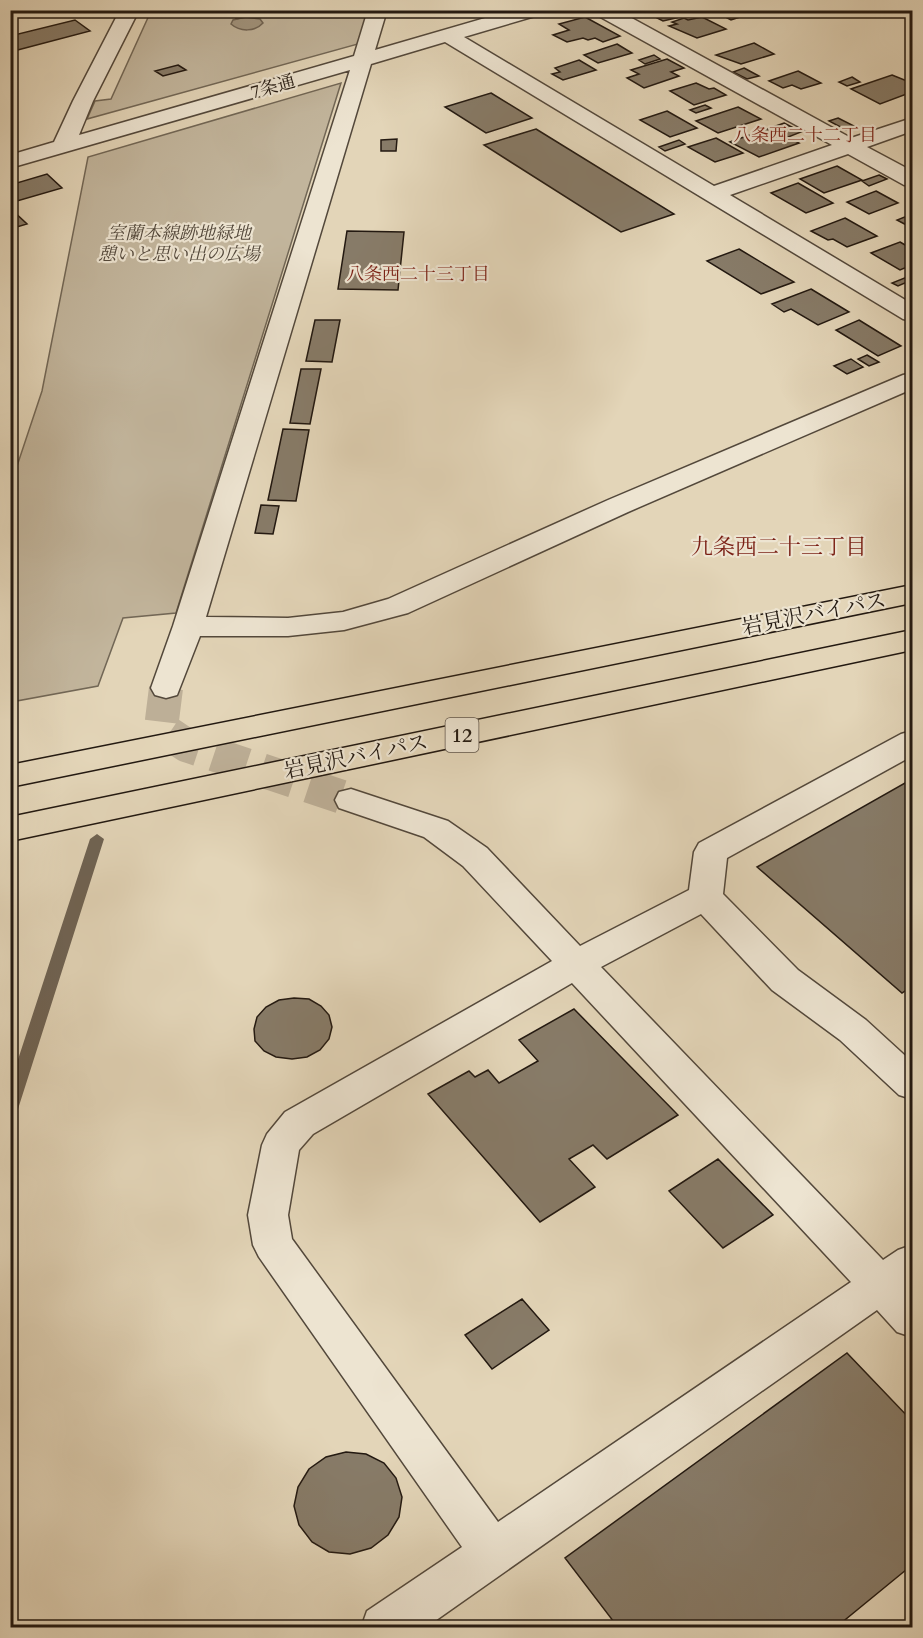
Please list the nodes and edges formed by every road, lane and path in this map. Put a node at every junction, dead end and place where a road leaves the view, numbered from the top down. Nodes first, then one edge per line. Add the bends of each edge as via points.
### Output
1 (130, 10) edge
2 (378, 10) edge
3 (535, 10) edge
4 (602, 10) edge
5 (449, 36) junction
6 (363, 61) junction
7 (912, 124) edge
8 (850, 146) junction
9 (63, 147) junction
10 (10, 162) edge
11 (912, 180) edge
12 (712, 194) junction
13 (912, 314) edge
14 (912, 381) edge
15 (912, 594) edge
16 (188, 626) junction
17 (912, 640) edge
18 (165, 688) tunnel mouth
19 (912, 742) edge
20 (10, 776) edge
21 (351, 800) tunnel mouth
22 (10, 829) edge
23 (705, 897) junction
24 (576, 964) junction
25 (912, 1084) edge
26 (897, 1275) edge
27 (912, 1319) edge
28 (493, 1552) junction
29 (384, 1628) edge

1 - 9 street
2 - 6 street
3 - 5 street, 7条通
4 - 8 street
5 - 6 street, 7条通
5 - 12 street
6 - 9 street, 7条通
6 - 16 street
7 - 8 street
8 - 11 street
8 - 12 street
9 - 10 street, 7条通
12 - 13 street
14 - 16 street via 629,501 398,606 344,621 299,626
15 - 20 highway, 岩見沢バイパス / 12
16 - 18 street
17 - 22 highway, 岩見沢バイパス / 12
19 - 23 street via 711,852
21 - 24 street via 436,830 474,857
23 - 24 street
23 - 25 street via 785,980 853,1030
24 - 26 street
24 - 28 street via 299,1123 281,1145 268,1215 273,1245
26 - 27 street
26 - 28 street
28 - 29 street

